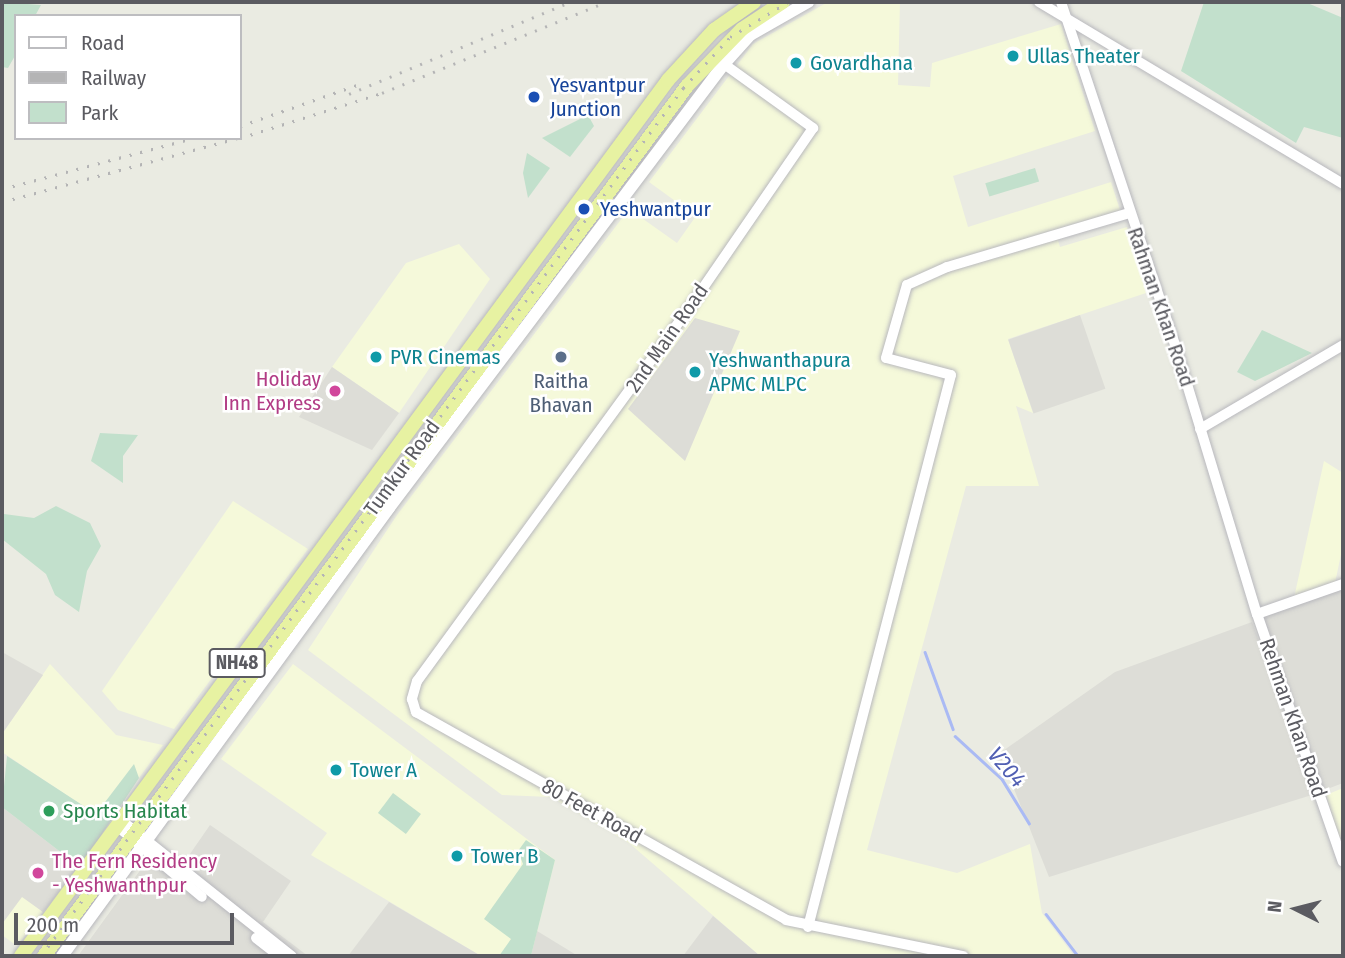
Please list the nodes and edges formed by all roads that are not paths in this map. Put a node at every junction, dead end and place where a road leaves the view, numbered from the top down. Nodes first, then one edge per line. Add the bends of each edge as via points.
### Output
1 (754, 2) edge
2 (783, 2) edge
3 (808, 2) edge
4 (1039, 2) edge
5 (1061, 2) edge
6 (1065, 18) junction
7 (749, 30) junction
8 (724, 64) junction
9 (1343, 184) edge
10 (1129, 213) junction
11 (1343, 345) edge
12 (1200, 429) junction
13 (515, 544) joint
14 (1343, 584) edge
15 (1257, 614) junction
16 (120, 824) junction
17 (132, 836) junction
18 (143, 847) junction
19 (1343, 862) edge
20 (808, 927) junction
21 (21, 956) edge
22 (44, 956) edge
23 (62, 956) edge
24 (279, 956) edge
25 (292, 956) edge
26 (963, 956) edge

1 - 16 highway, Tumkur Road / NH48 via 714,30 668,80
2 - 7 highway, Tumkur Road / NH48
3 - 7 main road
4 - 6 street
5 - 6 street, Rahman Khan Road
6 - 9 street
6 - 10 street, Rahman Khan Road
7 - 8 main road
7 - 17 highway, Tumkur Road / NH48 via 687,86
8 - 13 street, 2nd Main Road via 813,128 671,334
8 - 18 main road via 389,508
10 - 12 street, Rahman Khan Road
10 - 20 street via 947,267 907,285 886,358 950,375
11 - 12 street
12 - 15 street, Rahman Khan Road
13 - 20 street, 80 Feet Road via 416,681 412,699 416,712 786,920
14 - 15 street
15 - 19 street, Rehman Khan Road
16 - 17 street
16 - 21 highway, Tumkur Road / NH48
17 - 18 street
17 - 22 highway, Tumkur Road / NH48
18 - 23 main road
18 - 24 street
18 - 25 street
20 - 26 street, 80 Feet Road

